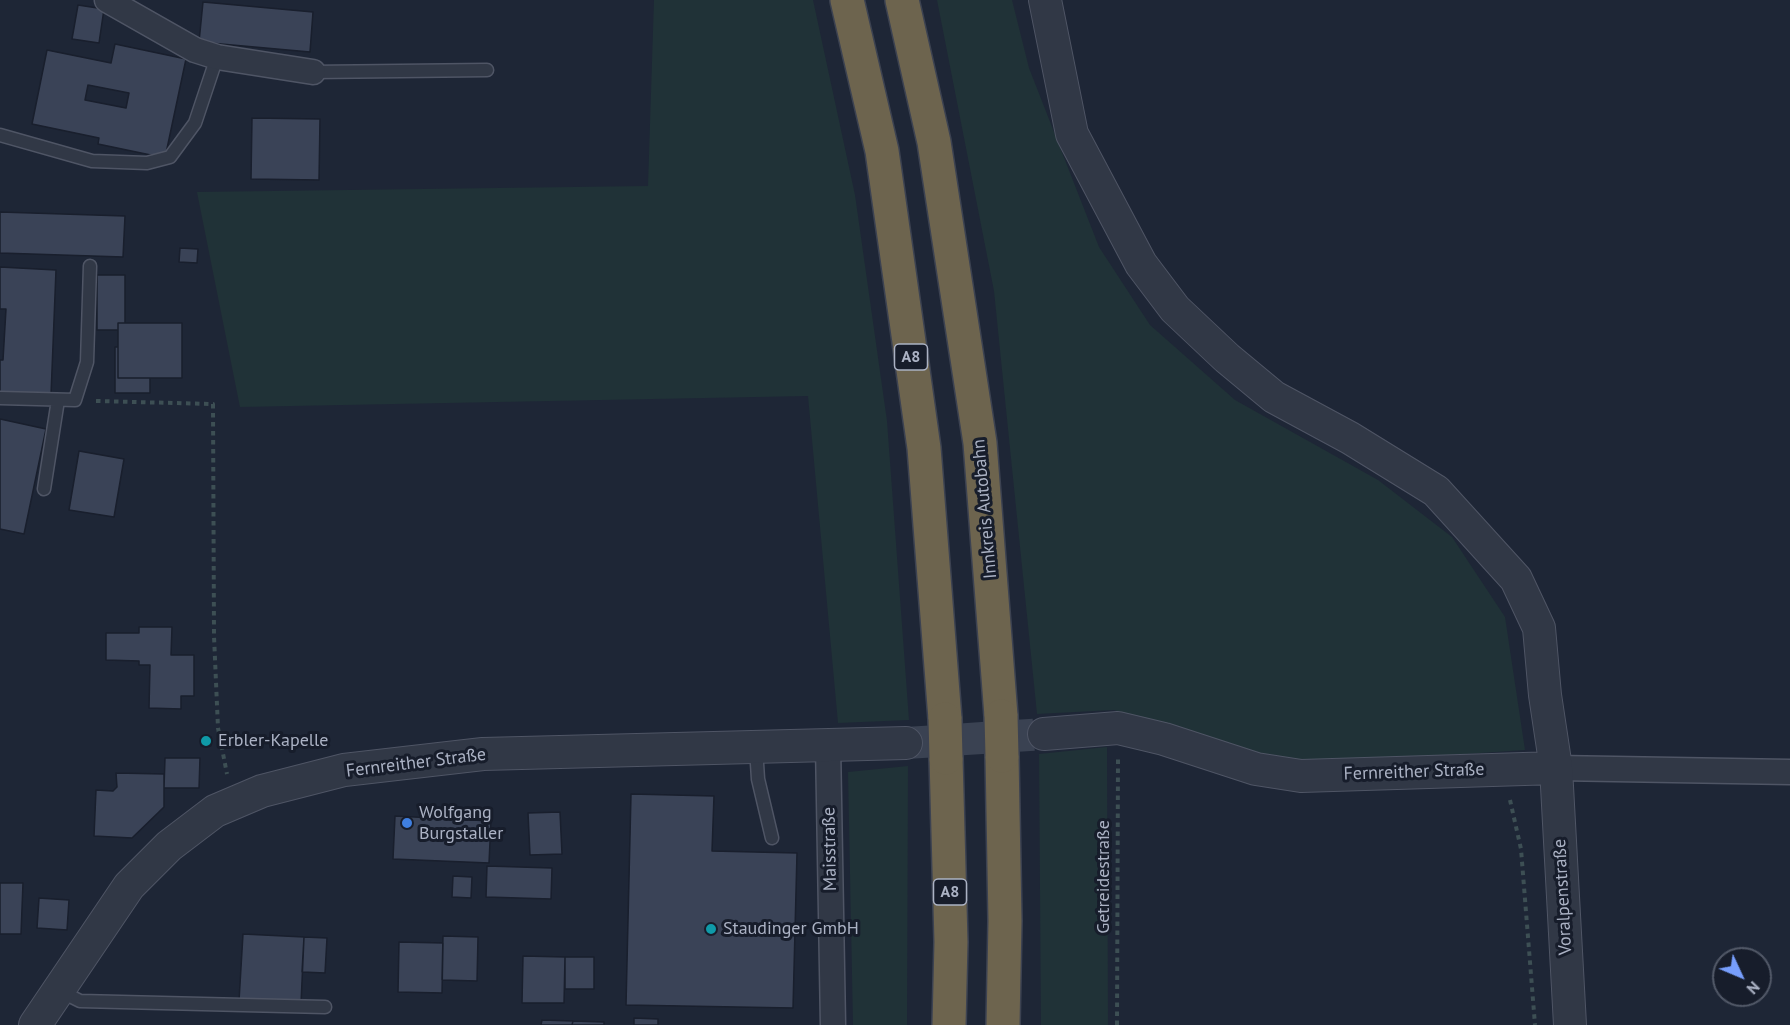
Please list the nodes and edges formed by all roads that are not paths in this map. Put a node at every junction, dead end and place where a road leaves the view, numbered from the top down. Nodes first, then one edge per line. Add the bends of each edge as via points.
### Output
1 (106, 0) edge
2 (847, 0) edge
3 (902, 0) edge
4 (1045, 0) edge
5 (217, 57) junction
6 (487, 70) dead end
7 (313, 72) joint
8 (0, 135) edge
9 (90, 266) dead end
10 (0, 398) edge
11 (58, 400) junction
12 (44, 489) dead end
13 (1044, 734) tunnel mouth
14 (906, 743) tunnel mouth
15 (828, 744) junction
16 (756, 748) junction
17 (1556, 768) junction
18 (1790, 772) edge
19 (772, 838) dead end
20 (59, 990) junction
21 (325, 1007) dead end
22 (35, 1025) edge
23 (833, 1025) edge
24 (949, 1025) edge
25 (1003, 1025) edge
26 (1570, 1025) edge

1 - 5 street via 195,50
2 - 24 highway, A8, bridge via 882,151 924,448 945,719 951,942
3 - 25 highway, Innkreis Autobahn, bridge via 934,142 980,443 1001,716
4 - 17 street, Voralpenstraße via 1072,134 1141,264 1175,309 1274,397 1436,490 1515,579 1539,628
5 - 7 street
5 - 8 lane via 195,123 170,157 147,163 92,162
6 - 7 lane
9 - 11 lane via 87,362 75,400
10 - 11 lane
11 - 12 lane
13 - 17 street, Fernreither Straße via 1118,728 1256,769 1301,776
14 - 15 street, Fernreither Straße
15 - 16 street, Fernreither Straße
15 - 23 street, Maisstraße
16 - 19 lane via 758,778
16 - 20 street, Fernreither Straße via 483,754 344,770 262,791 215,811 169,846 129,886
17 - 18 street, Fernreither Straße
17 - 26 street, Voralpenstraße
20 - 21 lane via 80,1001
20 - 22 street, Fernreither Straße

